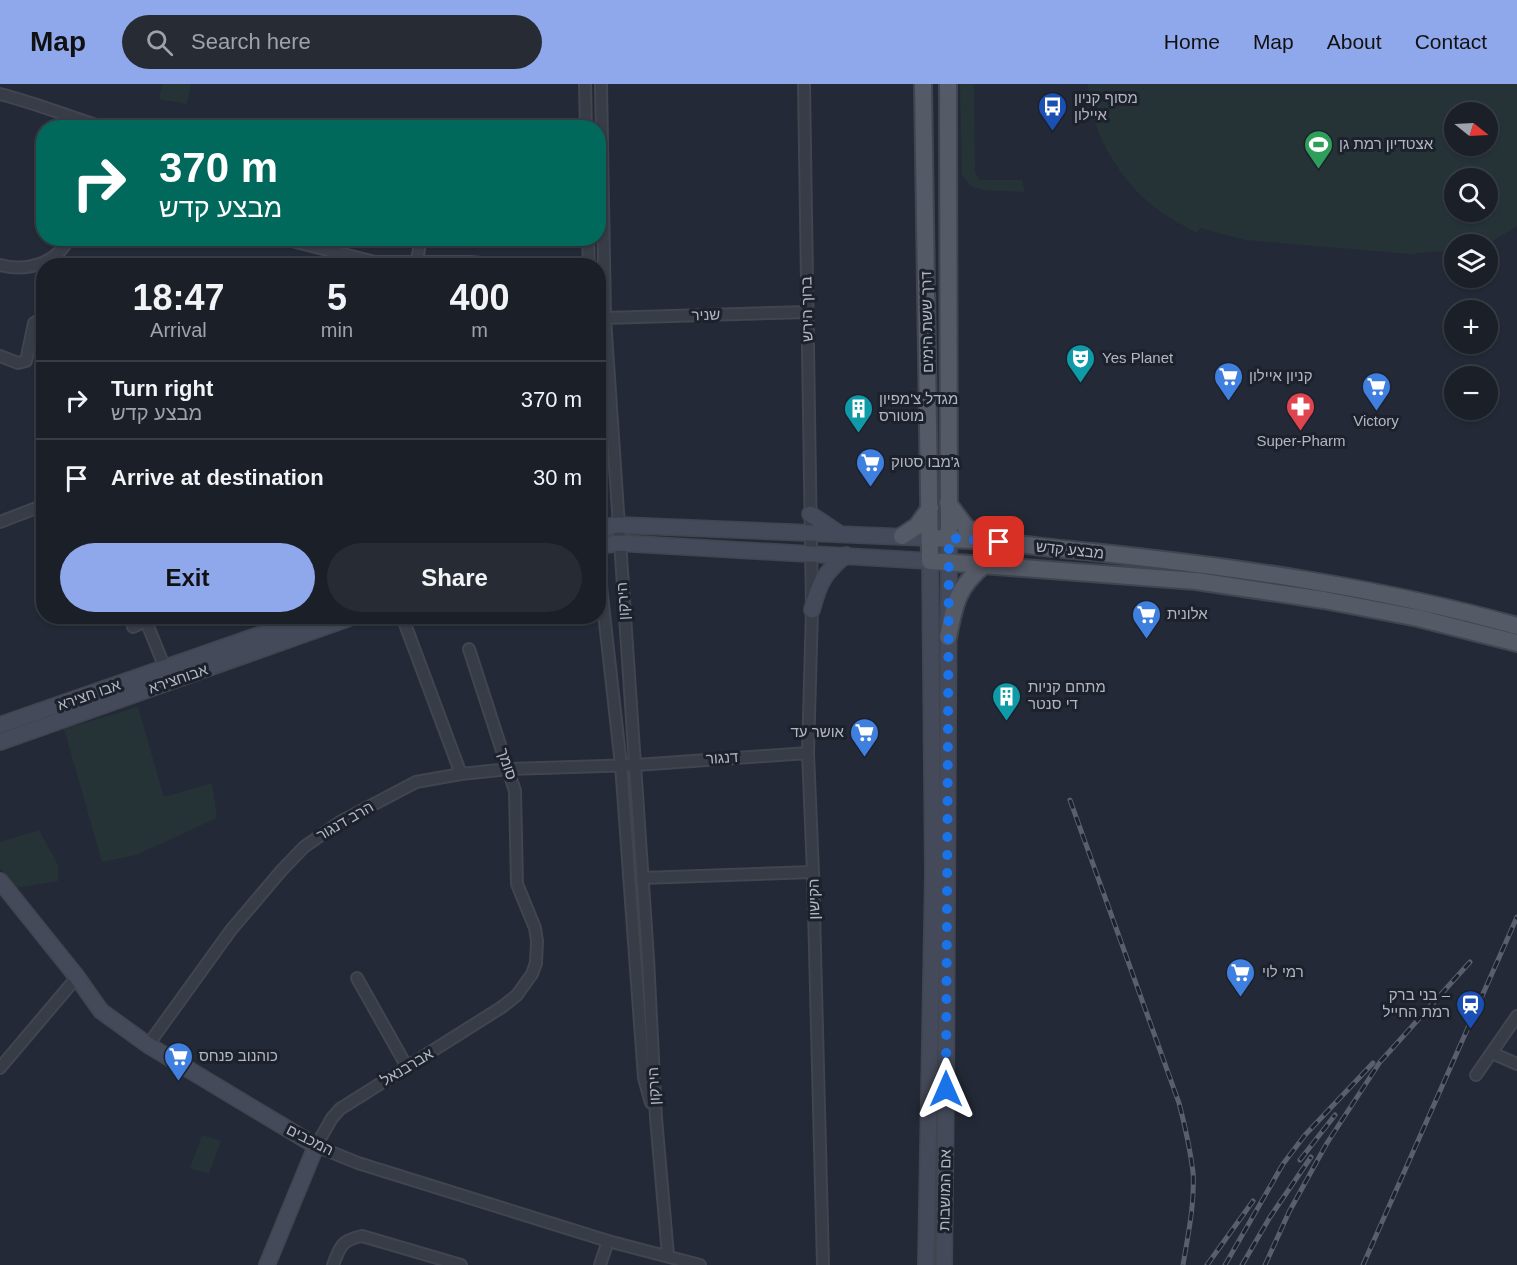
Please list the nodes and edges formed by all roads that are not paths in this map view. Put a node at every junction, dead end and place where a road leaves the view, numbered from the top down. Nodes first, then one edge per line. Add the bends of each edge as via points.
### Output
1 (585, 84) edge
2 (601, 84) edge
3 (804, 84) edge
4 (923, 84) edge
5 (948, 84) edge
6 (0, 94) edge
7 (80, 120) edge
8 (586, 120) edge
9 (602, 120) edge
10 (64, 246) edge
11 (312, 246) edge
12 (52, 258) edge
13 (359, 258) edge
14 (0, 265) edge
15 (36, 265) edge
16 (807, 312) junction
17 (606, 318) edge
18 (36, 322) edge
19 (606, 334) edge
20 (0, 356) edge
21 (948, 503) junction
22 (36, 508) edge
23 (930, 508) junction
24 (810, 514) junction
25 (0, 522) edge
26 (618, 525) junction
27 (606, 527) edge
28 (810, 534) junction
29 (840, 534) junction
30 (902, 536) junction
31 (930, 538) junction
32 (949, 538) junction
33 (983, 540) junction
34 (619, 543) junction
35 (606, 545) edge
36 (810, 554) junction
37 (846, 555) junction
38 (897, 560) junction
39 (930, 561) junction
40 (948, 562) junction
41 (984, 566) junction
42 (932, 592) junction
43 (1325, 593) junction
44 (812, 610) junction
45 (147, 624) edge
46 (294, 624) edge
47 (330, 624) edge
48 (405, 624) edge
49 (605, 624) edge
50 (1517, 626) edge
51 (948, 637) junction
52 (1517, 643) edge
53 (469, 649) dead end
54 (168, 675) junction
55 (0, 726) edge
56 (0, 742) edge
57 (808, 753) junction
58 (621, 765) junction
59 (636, 765) junction
60 (509, 769) junction
61 (461, 774) junction
62 (813, 872) junction
63 (642, 878) junction
64 (0, 881) edge
65 (517, 884) joint
66 (77, 977) junction
67 (357, 978) dead end
68 (1517, 1016) edge
69 (147, 1045) junction
70 (1492, 1053) junction
71 (1517, 1064) edge
72 (407, 1067) junction
73 (0, 1068) edge
74 (1476, 1075) dead end
75 (656, 1118) junction
76 (316, 1146) junction
77 (608, 1241) junction
78 (668, 1255) junction
79 (268, 1265) edge
80 (333, 1265) edge
81 (461, 1265) edge
82 (600, 1265) edge
83 (700, 1265) edge
84 (823, 1265) edge
85 (926, 1265) edge
86 (944, 1265) edge

1 - 8 street
2 - 9 street, הירקון
3 - 16 street, ברוך הירש
4 - 23 main road, דרך ששת הימים
5 - 21 main road, דרך ששת הימים
6 - 7 street
10 - 12 street
11 - 13 street
14 - 15 street
16 - 17 street, שניר
16 - 24 street, ברוך הירש
18 - 20 street via 26,361 18,363
19 - 26 street, הירקון
21 - 32 main road, דרך ששת הימים
21 - 33 main road via 965,526
22 - 25 street
23 - 30 main road via 917,526
23 - 31 main road, דרך ששת הימים
24 - 28 street, ברוך הירש
24 - 29 street
26 - 27 street
26 - 28 street, מבצע קדש
26 - 34 street, הירקון
28 - 29 street, מבצע קדש
28 - 36 street, הקישון
29 - 30 street, מבצע קדש
30 - 31 street, מבצע קדש
31 - 32 main road, מבצע קדש
31 - 39 main road, דרך ששת הימים
32 - 33 main road, מבצע קדש
32 - 40 street, אם המושבות
33 - 43 main road, מבצע קדש via 1192,563
34 - 35 street
34 - 36 street, מבצע קדש
34 - 59 street, הירקון
36 - 37 street, מבצע קדש
36 - 44 street, הקישון
37 - 38 street, מבצע קדש
37 - 44 street via 830,568 818,588
38 - 39 street, מבצע קדש
38 - 42 street via 920,575
39 - 40 main road, מבצע קדש
39 - 42 street, אם המושבות
40 - 41 main road, מבצע קדש
40 - 51 street, אם המושבות
41 - 43 main road, מבצע קדש
41 - 51 main road via 968,579 958,596
42 - 85 street, אם המושבות via 933,874
43 - 50 main road, מבצע קדש via 1415,599
43 - 52 main road, מבצע קדש
44 - 57 street, הקישון
45 - 54 street
46 - 54 street, אבו חצירא
47 - 54 street, אבוחצירא
48 - 61 street
49 - 58 street, הירקון
51 - 86 street, אם המושבות
53 - 60 street, סומך
54 - 55 street, אבו חצירא
54 - 56 street, אבוחצירא
57 - 59 street, דנגור
57 - 62 street, הקישון
58 - 59 street, הרב דנגור
58 - 60 street, הרב דנגור
58 - 75 street, הירקון via 644,1078
59 - 63 street, הירקון
60 - 61 street, הרב דנגור
60 - 65 street, סומך via 516,800
61 - 69 street, הרב דנגור via 416,782 340,822 304,847 231,930
62 - 63 street
62 - 84 street, הקישון
63 - 75 street, הירקון
64 - 66 street, המכבים
65 - 72 street, אברבנאל via 537,941 537,963 526,984 495,1012
66 - 69 street, המכבים via 101,1011
66 - 73 street
67 - 72 street
68 - 70 street
69 - 76 street, המכבים
70 - 71 street
70 - 74 street
72 - 76 street, אברבנאל via 340,1108
75 - 78 street, הירקון
76 - 77 street, המכבים
76 - 79 street, אברבנאל
77 - 78 street, המכבים
77 - 82 street
78 - 83 street, המכבים
80 - 81 street via 342,1243 362,1236

